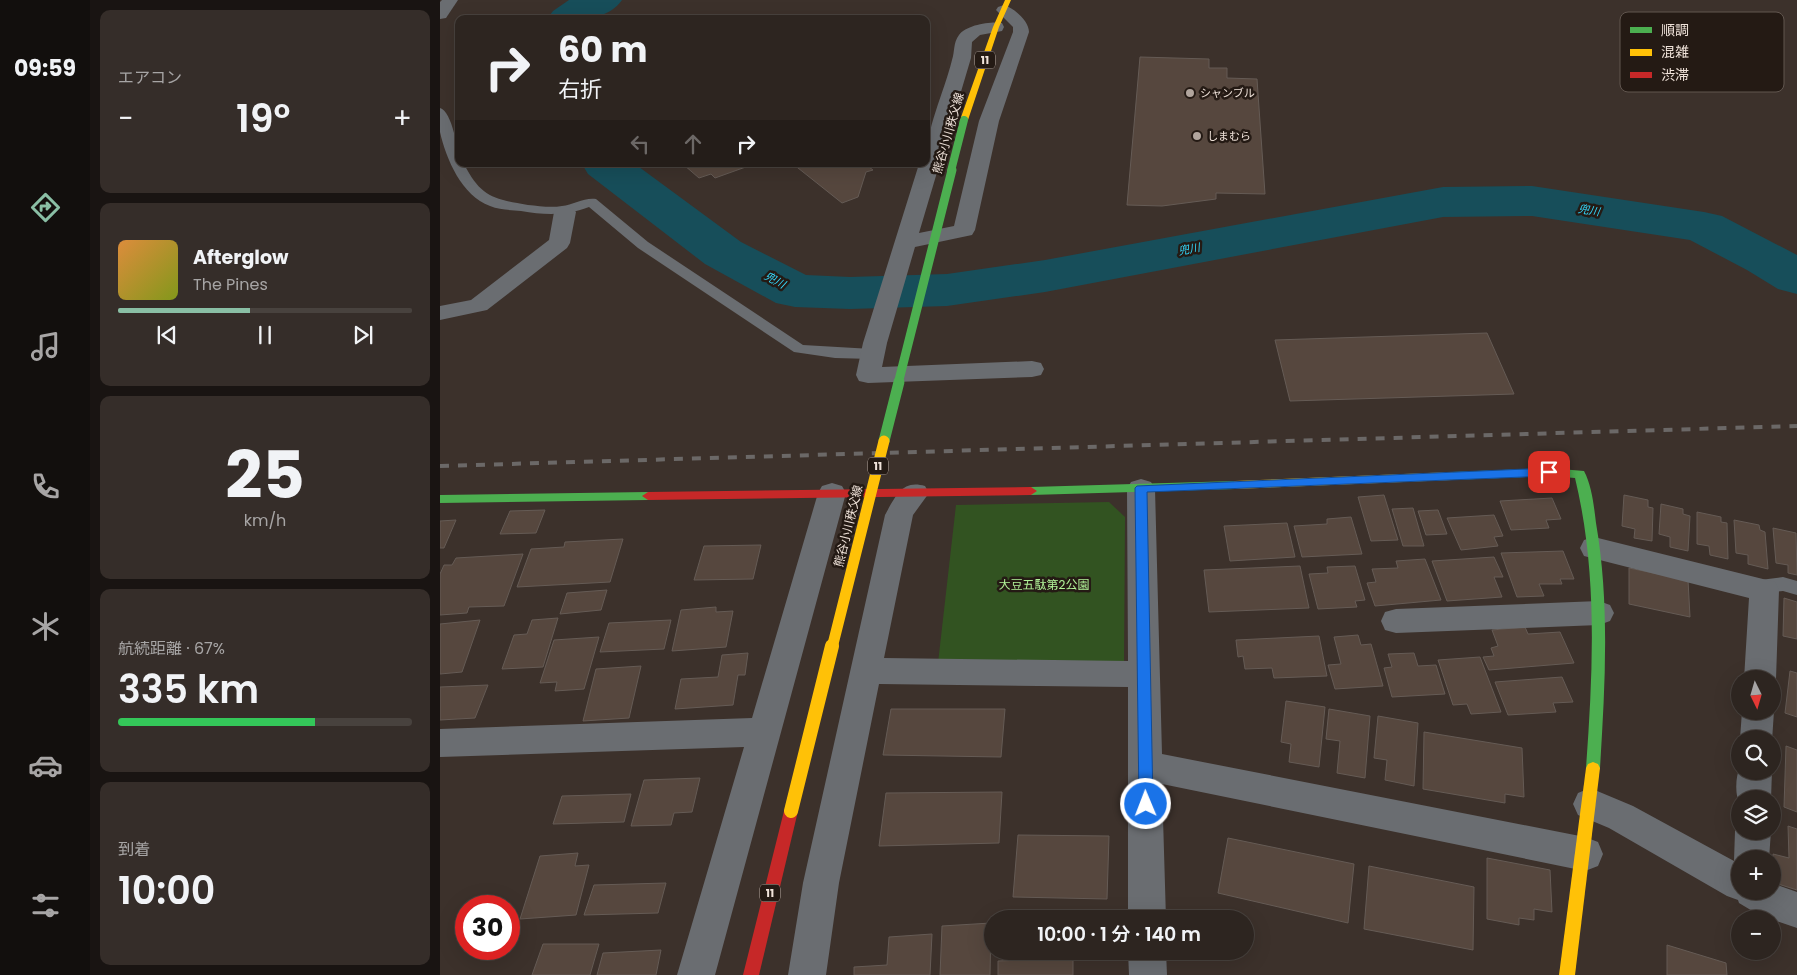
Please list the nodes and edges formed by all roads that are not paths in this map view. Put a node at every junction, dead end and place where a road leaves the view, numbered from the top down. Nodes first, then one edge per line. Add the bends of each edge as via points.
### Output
1 (450, 0) edge
2 (1003, 12) edge
3 (440, 14) edge
4 (440, 112) edge
5 (455, 158) edge
6 (930, 163) edge
7 (460, 167) edge
8 (929, 167) edge
9 (565, 212) junction
10 (906, 242) junction
11 (440, 313) edge
12 (874, 348) junction
13 (1032, 369) dead end
14 (1141, 488) junction
15 (832, 493) junction
16 (915, 493) junction
17 (440, 500) edge
18 (1594, 548) junction
19 (1797, 588) edge
20 (1764, 590) junction
21 (1599, 612) junction
22 (1396, 621) dead end
23 (1760, 670) edge
24 (867, 671) junction
25 (1144, 674) junction
26 (766, 732) junction
27 (440, 743) edge
28 (1145, 766) junction
29 (1590, 804) junction
30 (1585, 854) junction
31 (1731, 879) edge
32 (1768, 900) edge
33 (1147, 910) edge
34 (1797, 910) edge
35 (1147, 960) edge
36 (696, 975) edge
37 (750, 975) edge
38 (807, 975) edge
39 (1148, 975) edge
40 (1567, 975) edge

1 - 3 street
2 - 6 street via 964,38 962,58
2 - 10 street via 1021,26 1021,32 989,121 964,230
2 - 37 street, 熊谷小川秩父線 / 11, bridge via 964,120
4 - 5 lane
7 - 9 lane via 475,192 495,203
8 - 10 street
9 - 11 street via 559,243 479,305
9 - 12 lane via 591,202 643,245 799,349 835,353
10 - 12 street
12 - 13 street via 868,375
14 - 16 street
14 - 18 street via 1549,472 1580,474 1588,498
14 - 25 street
15 - 16 street
15 - 17 street
15 - 26 street
16 - 24 street via 899,515
18 - 20 street
18 - 21 street
19 - 20 lane via 1783,584 1767,585
20 - 23 street
21 - 22 street
21 - 29 street via 1598,701
24 - 25 street
24 - 38 street via 821,883
25 - 28 street
26 - 27 street
26 - 36 street
28 - 30 street
28 - 33 street
29 - 30 street
29 - 31 street via 1621,817
30 - 40 street
32 - 34 street
35 - 39 street

